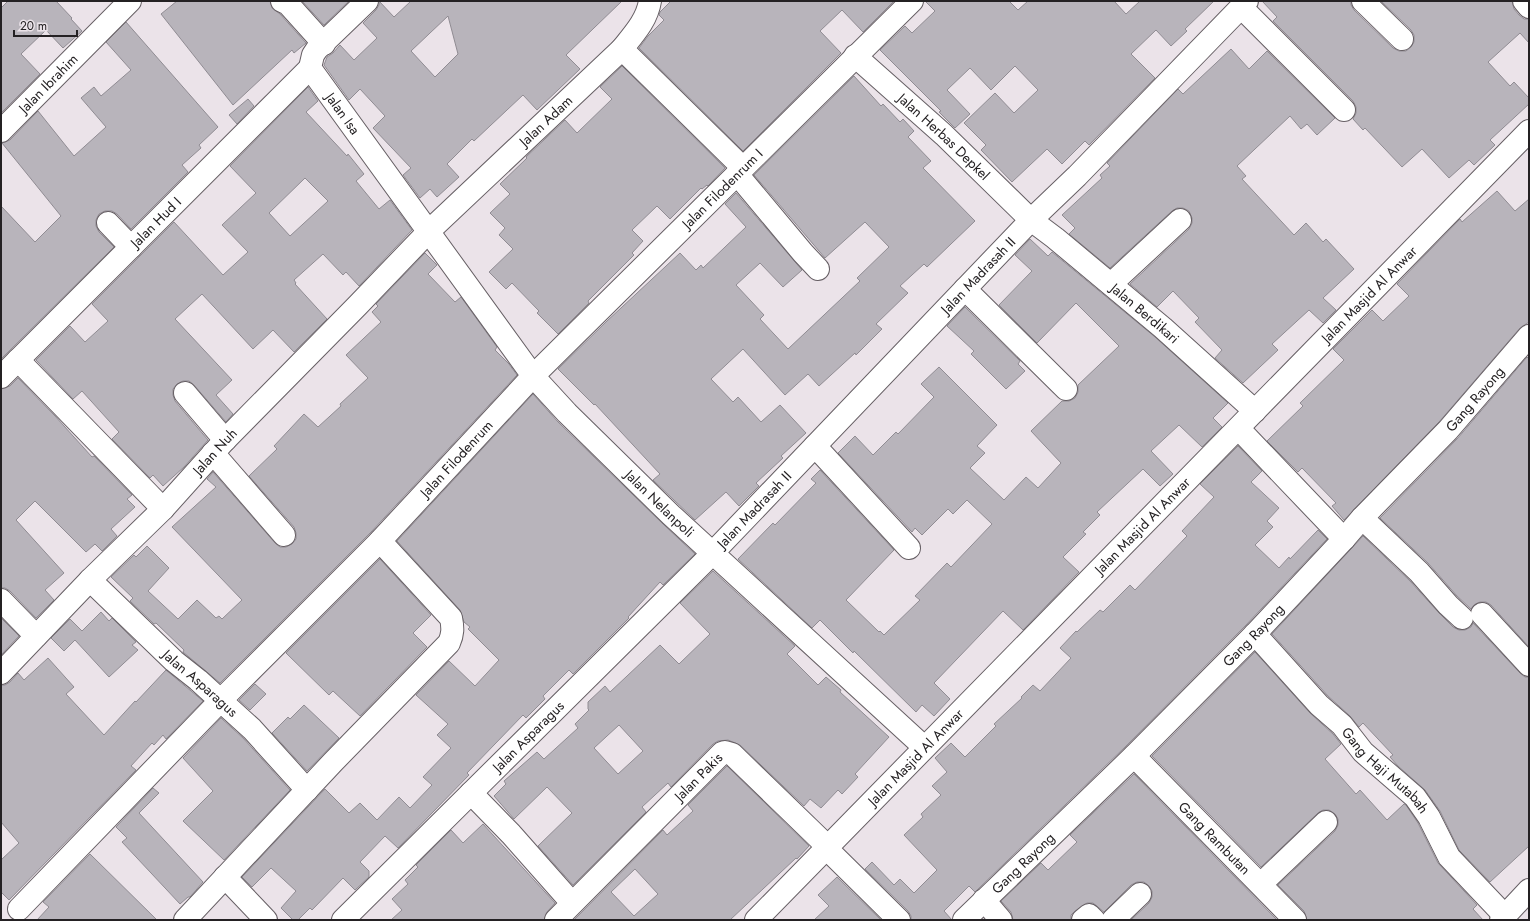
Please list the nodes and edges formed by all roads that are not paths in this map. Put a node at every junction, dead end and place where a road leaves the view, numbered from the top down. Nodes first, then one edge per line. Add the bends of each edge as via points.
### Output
1 (130, 1) edge
2 (268, 1) edge
3 (276, 1) edge
4 (282, 1) edge
5 (367, 1) edge
6 (650, 1) edge
7 (912, 1) edge
8 (1363, 1) edge
9 (1524, 1) edge
10 (1244, 4) edge
11 (1529, 7) edge
12 (1402, 39) dead end
13 (324, 44) junction
14 (622, 49) junction
15 (855, 56) junction
16 (310, 68) junction
17 (1344, 110) dead end
18 (1, 131) edge
19 (1529, 131) edge
20 (740, 171) junction
21 (1031, 220) junction
22 (1180, 220) dead end
23 (108, 223) dead end
24 (429, 231) junction
25 (131, 247) junction
26 (818, 269) dead end
27 (1111, 284) junction
28 (965, 289) junction
29 (1529, 336) edge
30 (18, 360) junction
31 (534, 376) junction
32 (1, 377) edge
33 (1066, 389) dead end
34 (184, 393) dead end
35 (1255, 411) junction
36 (1239, 428) junction
37 (219, 446) junction
38 (815, 446) junction
39 (163, 509) junction
40 (1362, 518) junction
41 (284, 535) dead end
42 (1344, 539) junction
43 (380, 541) junction
44 (909, 548) dead end
45 (713, 552) junction
46 (90, 580) junction
47 (1, 600) edge
48 (1255, 634) junction
49 (36, 636) junction
50 (1529, 665) edge
51 (1, 673) edge
52 (221, 700) junction
53 (924, 747) junction
54 (1134, 756) junction
55 (307, 790) junction
56 (471, 793) junction
57 (1326, 822) dead end
58 (828, 848) junction
59 (225, 877) junction
60 (1260, 884) junction
61 (1529, 890) edge
62 (1140, 894) dead end
63 (984, 900) junction
64 (572, 903) junction
65 (19, 910) dead end
66 (1503, 918) edge
67 (185, 920) edge
68 (266, 920) edge
69 (343, 920) edge
70 (556, 920) edge
71 (756, 920) edge
72 (899, 920) edge
73 (964, 920) edge
74 (1001, 920) edge
75 (1083, 920) edge
76 (1094, 920) edge
77 (1113, 920) edge
78 (1295, 920) edge

1 - 18 street, Jalan Ibrahim
2 - 3 street
4 - 13 street via 288,4
5 - 13 street
6 - 14 street, Jalan Adam via 644,20
7 - 15 street, Jalan Filodenrum I
8 - 12 street
9 - 11 street
10 - 17 street
10 - 21 street, Jalan Madrasah II
13 - 16 street via 317,49
14 - 20 street
14 - 24 street, Jalan Adam
15 - 20 street, Jalan Filodenrum I
15 - 21 street, Jalan Herbas Depkel via 944,135
16 - 24 street, Jalan Isa
16 - 25 street, Jalan Hud I
19 - 35 street, Jalan Masjid Al Anwar
20 - 26 street
20 - 31 street, Jalan Filodenrum I
21 - 27 street, Jalan Berdikari
21 - 28 street, Jalan Madrasah II
22 - 27 street
23 - 25 street
24 - 31 street, Jalan Nelanpoli
24 - 37 street, Jalan Nuh
25 - 30 street, Jalan Hud I
27 - 35 street, Jalan Berdikari
28 - 33 street
28 - 38 street, Jalan Madrasah II
29 - 40 street, Gang Rayong via 1448,430
30 - 32 street, Jalan Hud I
30 - 39 street
31 - 43 street, Jalan Filodenrum
31 - 45 street, Jalan Nelanpoli via 567,414
34 - 37 street
35 - 36 street, Jalan Masjid Al Anwar
36 - 42 street
36 - 53 street, Jalan Masjid Al Anwar
37 - 39 street, Jalan Nuh
37 - 41 street
38 - 44 street
38 - 45 street, Jalan Madrasah II
39 - 46 street, Jalan Nuh
40 - 42 street, Gang Rayong
40 - 50 street via 1419,572 1448,605 1472,616
42 - 48 street, Gang Rayong
43 - 52 street, Jalan Filodenrum
43 - 55 street via 451,618 453,635
45 - 53 street, Jalan Nelanpoli
45 - 56 street, Jalan Asparagus
46 - 49 street, Jalan Nuh
46 - 52 street, Jalan Asparagus via 174,661
47 - 49 street
48 - 54 street, Gang Rayong
48 - 66 street, Gang Haji Mutabah via 1319,705 1342,725 1363,752 1415,797 1429,817 1449,857
49 - 51 street, Jalan Nuh
52 - 55 street, Jalan Asparagus via 252,729
52 - 65 street, Jalan Filodenrum
53 - 58 street, Jalan Masjid Al Anwar
54 - 60 street, Gang Rambutan
54 - 63 street, Gang Rayong
55 - 59 street
56 - 64 street
56 - 69 street, Jalan Asparagus
57 - 60 street
58 - 64 street, Jalan Pakis via 735,756 725,752 715,758
58 - 71 street, Jalan Masjid Al Anwar
58 - 72 street
59 - 67 street
59 - 68 street
60 - 78 street, Gang Rambutan
61 - 66 street
62 - 77 street
63 - 73 street, Gang Rayong
63 - 74 street
64 - 70 street, Jalan Pakis
75 - 76 street via 1089,915

